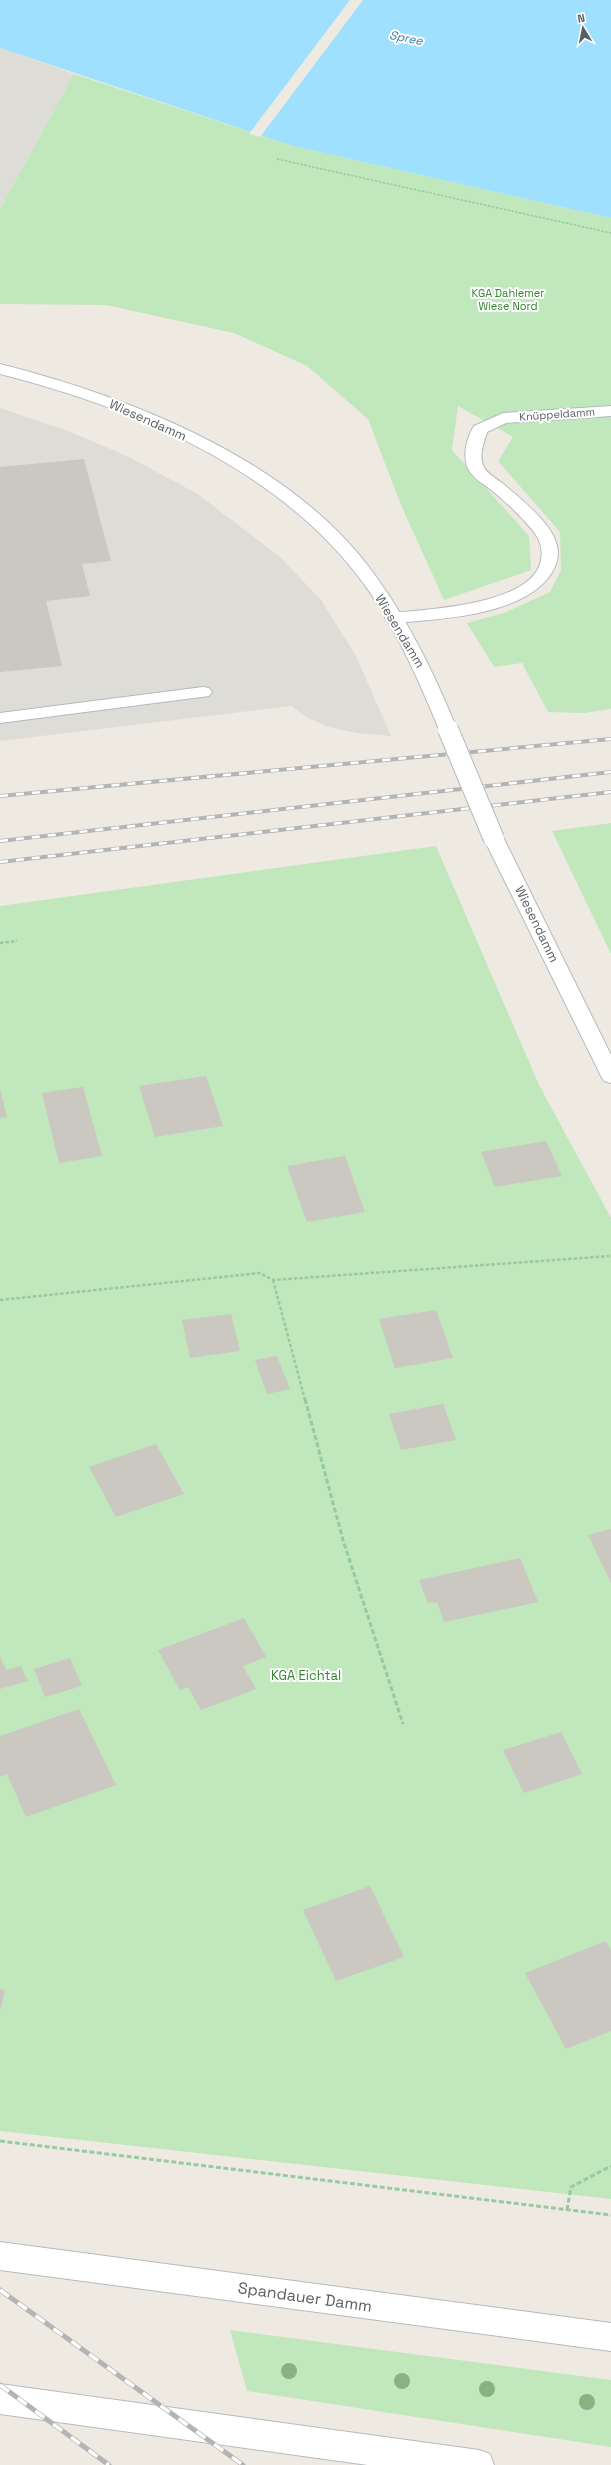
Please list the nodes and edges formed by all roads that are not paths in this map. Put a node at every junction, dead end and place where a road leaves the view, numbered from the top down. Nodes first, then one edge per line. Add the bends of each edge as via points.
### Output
1 (0, 369) edge
2 (611, 411) edge
3 (394, 618) junction
4 (203, 692) dead end
5 (0, 718) edge
6 (611, 1076) edge
7 (0, 2256) edge
8 (611, 2337) edge
9 (0, 2399) edge
10 (479, 2465) edge

1 - 3 street, Wiesendamm via 100,399 160,424 217,453 262,480 337,540 368,579
2 - 3 street, Knüppeldamm via 503,418 480,429 472,455 477,470 521,508 546,537 552,556 545,573 524,591 494,603 467,610
3 - 6 street, Wiesendamm, bridge via 423,668 494,839
4 - 5 street
7 - 8 street, Spandauer Damm
9 - 10 street

